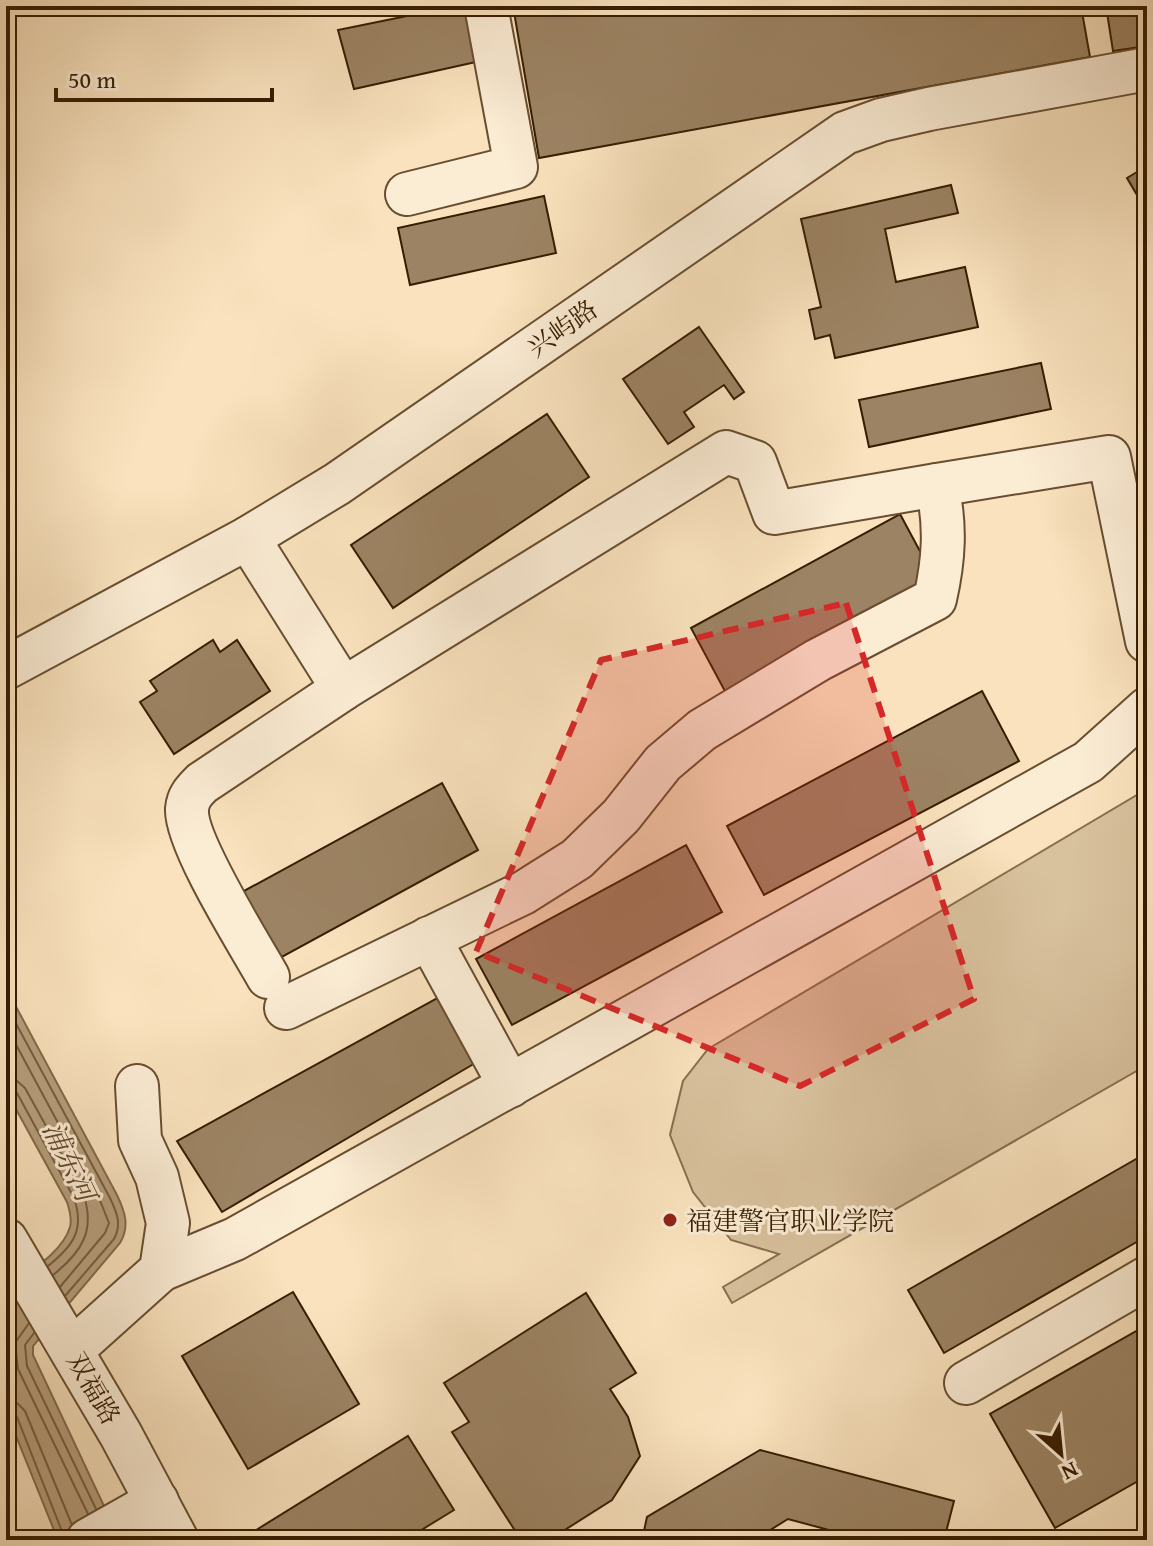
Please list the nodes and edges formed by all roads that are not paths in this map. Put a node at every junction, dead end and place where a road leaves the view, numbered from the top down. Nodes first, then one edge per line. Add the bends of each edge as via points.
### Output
1 (486, 6) edge
2 (1147, 69) edge
3 (407, 194) dead end
4 (937, 485) junction
5 (248, 538) junction
6 (1147, 641) edge
7 (6, 668) edge
8 (343, 689) junction
9 (1147, 709) edge
10 (429, 938) junction
11 (137, 1086) dead end
12 (510, 1086) junction
13 (15, 1255) edge
14 (161, 1270) junction
15 (1147, 1278) edge
16 (66, 1341) junction
17 (966, 1383) dead end
18 (157, 1501) junction
19 (104, 1531) edge
20 (177, 1540) edge

1 - 3 street via 516,167
2 - 5 street, 兴屿路 via 915,112 845,133 337,484
4 - 6 street via 1109,457
4 - 8 street via 774,513 755,462 726,452
4 - 10 street via 944,558 935,599 818,660 702,730 663,763 621,816 577,859 523,893
5 - 7 street, 兴屿路
5 - 8 street
8 - 10 street via 191,793 190,833 277,992
9 - 12 street via 1088,762
10 - 12 street
11 - 14 street via 140,1140 157,1177 168,1223
12 - 14 street via 235,1239
13 - 16 street, 双福路
14 - 16 street
15 - 17 street
16 - 18 street, 双福路
18 - 19 street
18 - 20 street, 双福路

